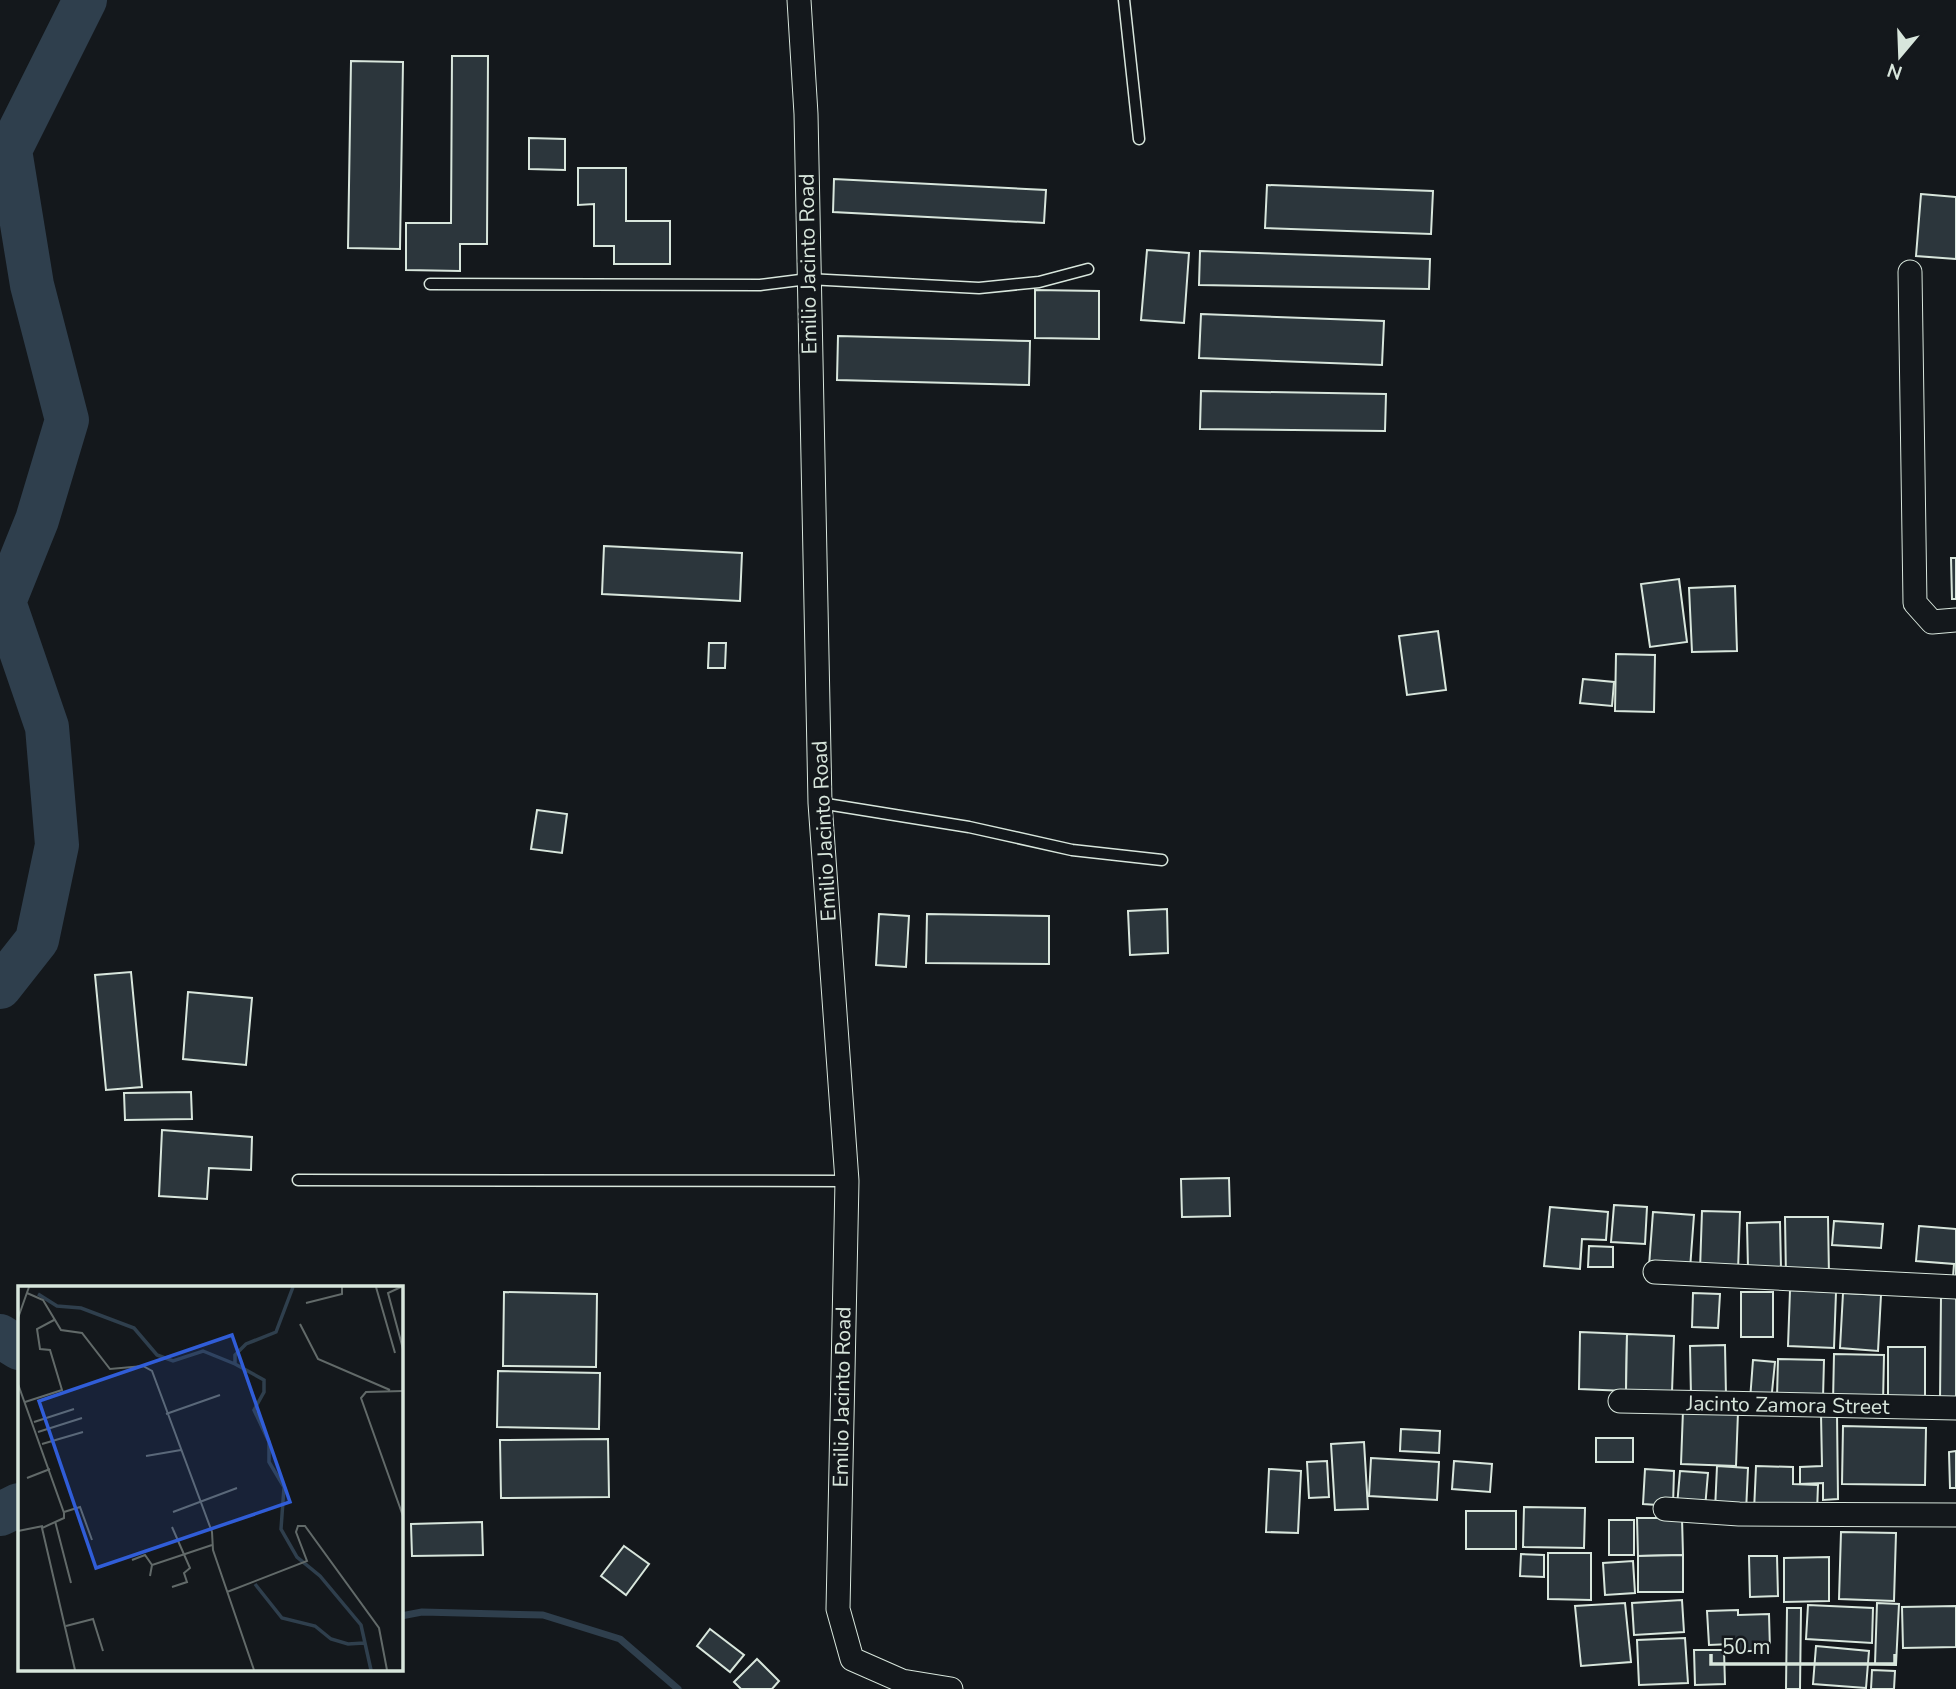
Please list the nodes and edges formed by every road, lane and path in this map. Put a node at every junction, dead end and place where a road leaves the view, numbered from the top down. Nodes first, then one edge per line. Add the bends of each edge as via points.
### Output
1 (799, 0) edge
2 (1125, 0) edge
3 (1139, 139) dead end
4 (1088, 269) dead end
5 (1910, 272) dead end
6 (808, 279) junction
7 (430, 284) dead end
8 (1956, 620) edge
9 (820, 803) junction
10 (1162, 860) dead end
11 (298, 1180) dead end
12 (846, 1181) junction
13 (1655, 1272) dead end
14 (1956, 1287) edge
15 (1620, 1401) dead end
16 (1956, 1408) edge
17 (1665, 1509) dead end
18 (1956, 1515) edge
19 (951, 1689) edge

1 - 6 street, Emilio Jacinto Road
2 - 3 lane
4 - 6 lane via 1039,282 979,288
5 - 8 street via 1915,603 1932,622
6 - 7 lane via 760,285
6 - 9 street, Emilio Jacinto Road
9 - 10 lane via 1073,850
9 - 12 street, Emilio Jacinto Road
11 - 12 lane
12 - 19 street, Emilio Jacinto Road via 838,1609 852,1659 902,1681
13 - 14 street
15 - 16 street, Jacinto Zamora Street
17 - 18 street

